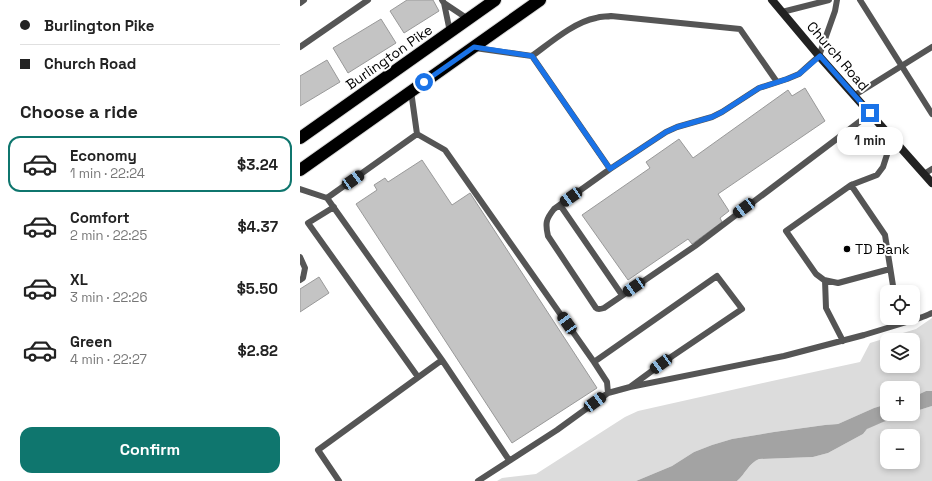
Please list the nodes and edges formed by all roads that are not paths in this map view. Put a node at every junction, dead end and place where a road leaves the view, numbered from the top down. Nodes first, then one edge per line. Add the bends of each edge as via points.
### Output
1 (304, 0) edge
2 (368, 0) edge
3 (495, 0) edge
4 (540, 0) edge
5 (772, 0) edge
6 (829, 0) edge
7 (837, 0) edge
8 (860, 0) edge
9 (443, 1) edge
10 (300, 3) edge
11 (782, 12) junction
12 (468, 19) junction
13 (450, 32) junction
14 (300, 47) edge
15 (474, 47) junction
16 (932, 47) edge
17 (532, 56) junction
18 (820, 56) junction
19 (902, 65) junction
20 (778, 82) junction
21 (411, 91) junction
22 (855, 95) junction
23 (870, 113) junction
24 (932, 114) edge
25 (417, 134) junction
26 (300, 138) edge
27 (892, 139) junction
28 (610, 169) junction
29 (932, 169) edge
30 (300, 170) edge
31 (924, 174) junction
32 (932, 183) edge
33 (851, 185) junction
34 (300, 189) edge
35 (327, 198) junction
36 (560, 205) junction
37 (334, 208) junction
38 (300, 257) edge
39 (890, 269) junction
40 (300, 280) edge
41 (825, 280) junction
42 (893, 285) edge
43 (622, 295) junction
44 (932, 313) edge
45 (920, 318) edge
46 (889, 325) edge
47 (843, 340) junction
48 (442, 360) junction
49 (594, 362) junction
50 (418, 377) junction
51 (630, 387) junction
52 (608, 393) junction
53 (510, 460) junction
54 (339, 481) edge
55 (478, 481) edge

1 - 10 lane
2 - 14 lane
3 - 12 highway, Burlington Pike
4 - 15 highway
5 - 11 main road, Church Road
6 - 11 lane
7 - 18 lane
8 - 19 lane
9 - 12 lane
9 - 13 lane
11 - 18 main road, Church Road
12 - 13 highway, Burlington Pike
13 - 26 highway, Burlington Pike
15 - 17 lane
15 - 21 highway
16 - 19 lane
17 - 20 lane via 575,26 597,17 611,16 740,28
17 - 28 lane
18 - 20 lane via 799,74
18 - 22 main road, Church Road
19 - 22 lane
19 - 24 lane
20 - 28 lane via 759,88 712,117 666,132
21 - 25 lane
21 - 30 highway
22 - 23 main road, Church Road
23 - 27 main road, Church Road
23 - 43 lane via 695,246
25 - 35 lane
25 - 49 lane via 445,150
27 - 31 main road, Church Road
27 - 33 lane via 883,167 877,175
28 - 36 lane
29 - 31 lane
31 - 32 main road, Church Road
33 - 39 lane via 885,235
33 - 41 lane via 786,230 816,274
34 - 35 lane
35 - 37 lane
36 - 43 lane
36 - 43 lane via 548,216 548,236 596,308 604,308
37 - 48 lane
37 - 50 lane via 308,223
38 - 40 lane via 305,268
39 - 41 lane via 838,283
39 - 42 lane
41 - 47 lane via 826,308
44 - 45 lane
46 - 47 lane
47 - 51 lane via 784,356
48 - 50 lane
48 - 53 lane
49 - 51 lane via 717,276 742,309
49 - 52 lane via 608,382
50 - 54 lane via 318,450
51 - 52 lane
52 - 53 lane
53 - 55 lane

